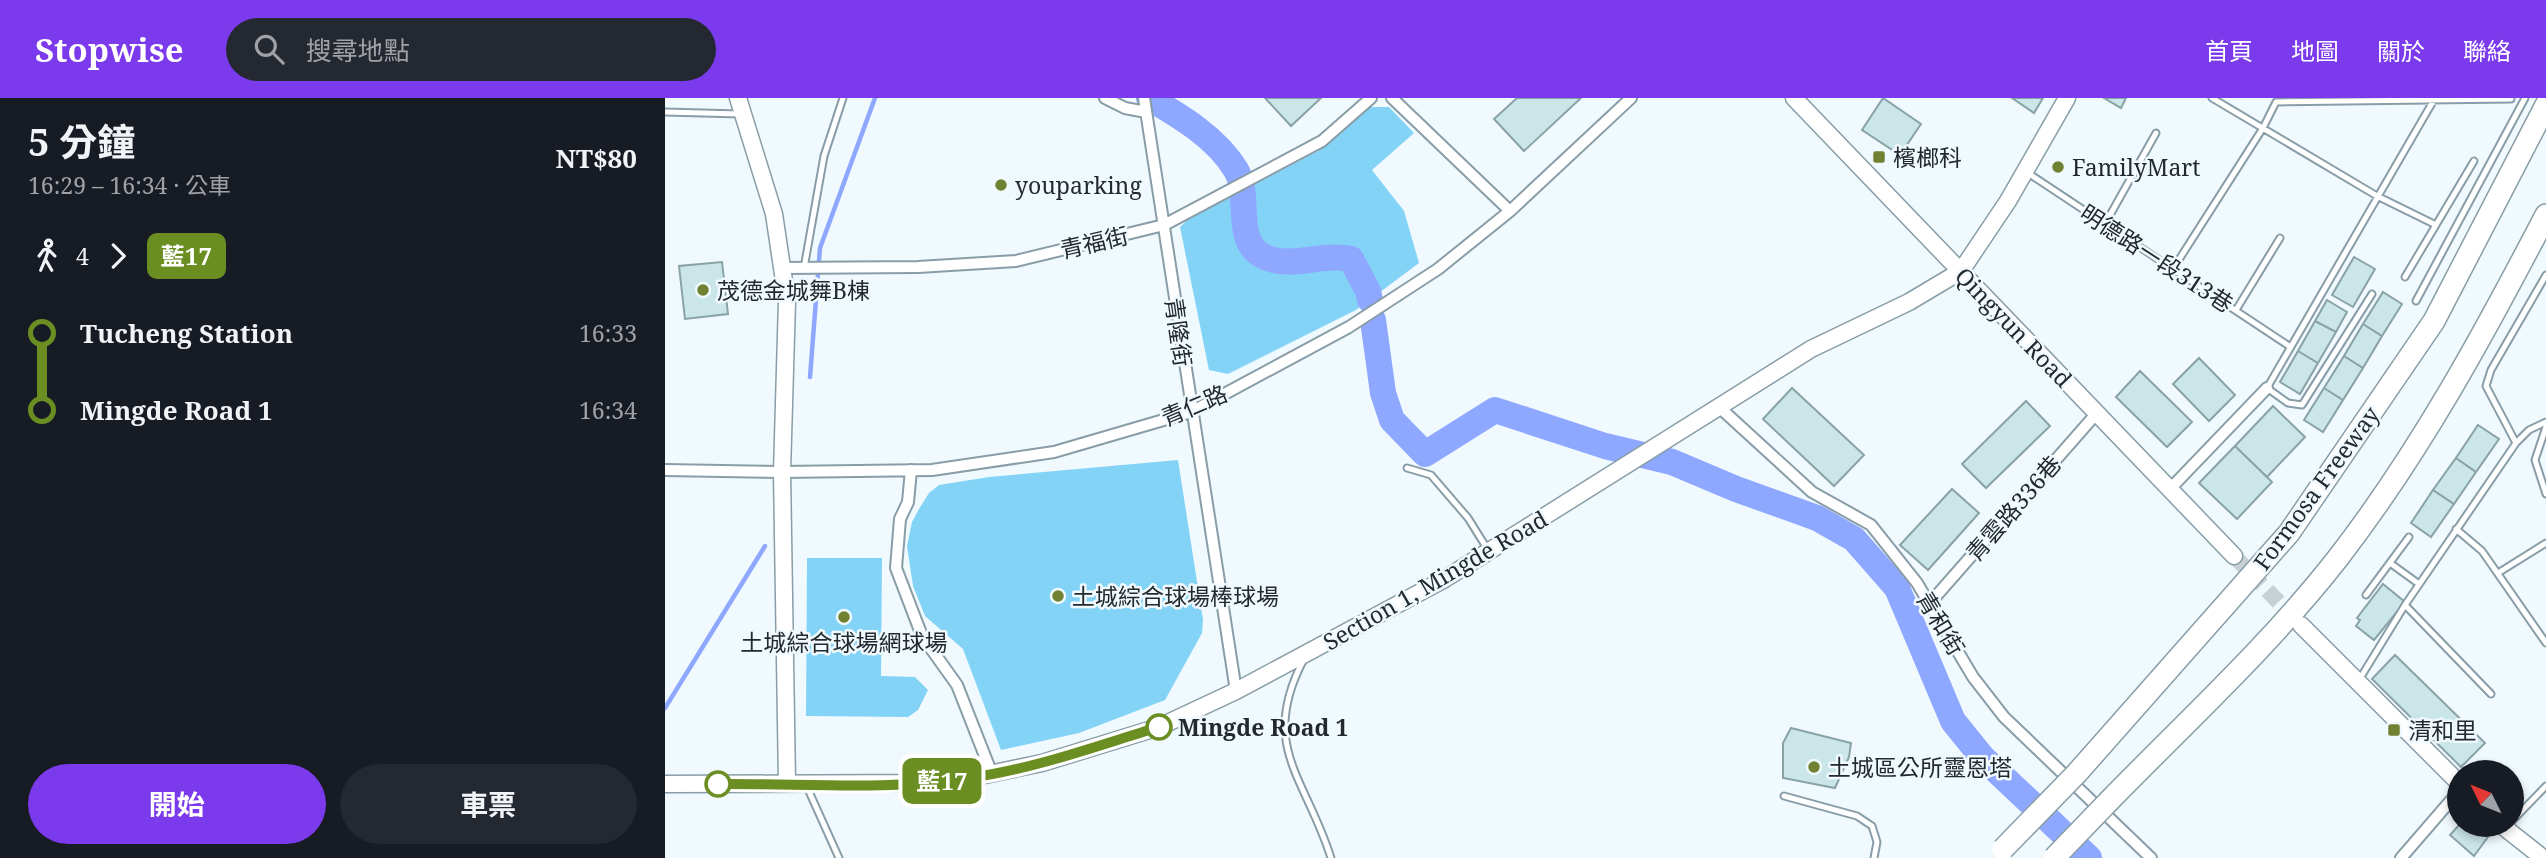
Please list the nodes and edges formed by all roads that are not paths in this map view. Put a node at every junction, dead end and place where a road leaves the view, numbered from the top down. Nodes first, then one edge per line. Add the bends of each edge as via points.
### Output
1 (843, 98) edge
2 (1105, 98) edge
3 (1144, 98) edge
4 (1371, 98) edge
5 (1392, 98) edge
6 (1631, 98) edge
7 (1794, 98) edge
8 (2067, 98) edge
9 (2213, 98) edge
10 (2525, 98) edge
11 (2434, 99) edge
12 (2511, 99) edge
13 (2277, 100) edge
14 (2546, 105) edge
15 (740, 106) edge
16 (665, 112) edge
17 (1145, 112) junction
18 (2263, 128) junction
19 (2156, 133) dead end
20 (2474, 161) dead end
21 (2025, 172) junction
22 (2377, 196) junction
23 (1510, 211) junction
24 (2546, 215) edge
25 (2105, 224) junction
26 (1164, 225) junction
27 (2436, 225) junction
28 (2280, 238) dead end
29 (781, 268) junction
30 (804, 268) junction
31 (2173, 269) junction
32 (1961, 271) junction
33 (2546, 275) edge
34 (2405, 277) dead end
35 (2372, 294) dead end
36 (2416, 301) dead end
37 (2236, 310) junction
38 (2290, 346) junction
39 (2267, 388) junction
40 (1718, 405) junction
41 (1191, 412) junction
42 (2096, 414) junction
43 (2546, 425) edge
44 (2516, 443) junction
45 (1407, 468) dead end
46 (665, 470) edge
47 (911, 470) junction
48 (782, 472) junction
49 (2171, 489) junction
50 (2546, 494) edge
51 (2456, 529) junction
52 (2409, 537) dead end
53 (2546, 543) edge
54 (1490, 552) junction
55 (2234, 556) tunnel mouth
56 (2390, 563) junction
57 (2498, 573) junction
58 (2419, 584) junction
59 (2366, 595) dead end
60 (1930, 603) junction
61 (2405, 606) junction
62 (2301, 625) tunnel mouth
63 (2546, 643) edge
64 (1306, 655) junction
65 (2357, 683) junction
66 (1236, 691) junction
67 (2491, 694) dead end
68 (2447, 771) edge
69 (992, 774) junction
70 (787, 783) junction
71 (665, 784) edge
72 (806, 784) junction
73 (2546, 786) edge
74 (1784, 796) dead end
75 (2447, 805) edge
76 (2524, 807) edge
77 (2519, 837) edge
78 (1999, 854) edge
79 (2404, 856) edge
80 (839, 858) edge
81 (1331, 858) edge
82 (1874, 858) edge
83 (2054, 858) edge
84 (2151, 858) edge
85 (2543, 858) edge

1 - 30 lane via 824,156
2 - 17 street
3 - 17 street, 青隆街
4 - 26 street, 青福街 via 1322,141
5 - 23 street
6 - 23 street, 青仁路
7 - 32 street, Qingyun Road
8 - 21 street, Section 1, Mingde Road
9 - 18 lane
10 - 36 lane
11 - 12 lane
11 - 13 lane
11 - 22 lane
13 - 18 lane
14 - 78 highway, Formosa Freeway, bridge via 2434,321 2289,533 2077,773
15 - 16 lane
15 - 29 street via 774,214
17 - 26 street, 青隆街
18 - 22 lane
18 - 31 lane
19 - 25 lane
20 - 27 lane
21 - 25 lane, 明德路一段313巷
21 - 32 street, Section 1, Mingde Road
22 - 27 lane
22 - 38 lane
23 - 41 street, 青仁路 via 1438,269 1349,327
24 - 83 highway, bridge via 2404,468 2336,560 2249,659
25 - 31 lane, 明德路一段313巷
26 - 30 street, 青福街 via 1016,261
26 - 41 street, 青隆街
27 - 34 lane
28 - 37 lane
29 - 30 street, 青福街
29 - 48 street via 787,301
31 - 37 lane, 明德路一段313巷
32 - 40 street, Section 1, Mingde Road via 1909,302 1811,348
32 - 42 street, Qingyun Road
33 - 44 lane via 2486,386
35 - 39 lane via 2302,405 2288,403
37 - 38 lane, 明德路一段313巷
38 - 39 lane
39 - 49 street
40 - 54 street, Section 1, Mingde Road
40 - 60 street, 青和街 via 1812,492 1871,525
41 - 47 street, 青仁路 via 1054,452
41 - 66 street, 青隆街
42 - 49 street, Qingyun Road
42 - 60 street, 青雲路336巷
43 - 44 lane via 2529,430
43 - 50 lane via 2535,460
44 - 51 lane
45 - 54 lane via 1431,475
46 - 48 street, 青仁路
47 - 48 street, 青仁路
47 - 69 street via 896,568 922,636 957,685
48 - 70 street
49 - 55 street, Qingyun Road
51 - 57 lane via 2482,551
51 - 58 lane
52 - 56 lane
53 - 57 lane
54 - 64 street, Section 1, Mingde Road
56 - 58 lane
56 - 59 lane
57 - 63 lane
58 - 61 lane
60 - 84 street, 青和街 via 1973,677 2004,717
61 - 65 lane
61 - 67 lane
62 - 65 street
64 - 66 street, Section 1, Mingde Road
64 - 81 lane via 1290,687 1283,723 1286,751
65 - 68 street
66 - 69 street, Section 1, Mingde Road via 1159,727 1042,764
69 - 72 street, Section 1, Mingde Road via 929,783
70 - 71 street, Section 1, Mingde Road
70 - 72 street, Section 1, Mingde Road
72 - 80 lane
73 - 76 lane
74 - 82 lane via 1857,816 1872,826 1877,842
75 - 79 street
77 - 85 street

